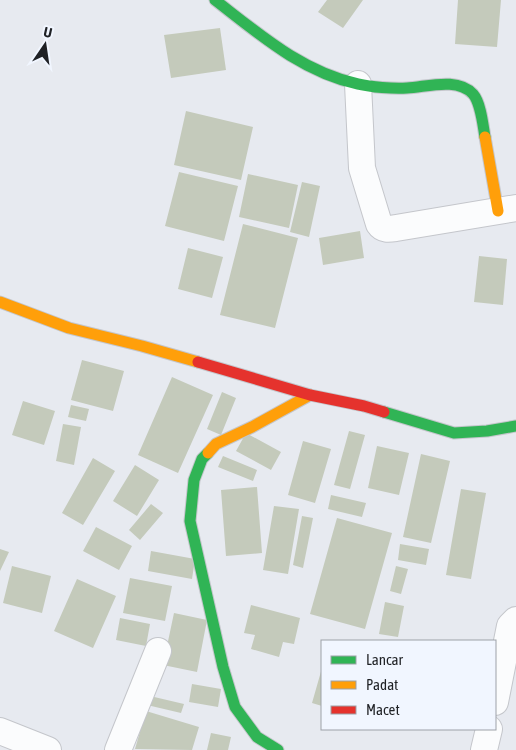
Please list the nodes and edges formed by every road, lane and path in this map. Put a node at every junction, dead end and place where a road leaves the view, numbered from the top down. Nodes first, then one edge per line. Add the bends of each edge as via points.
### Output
1 (215, 0) edge
2 (358, 84) junction
3 (507, 209) edge
4 (0, 302) edge
5 (310, 396) junction
6 (516, 426) edge
7 (516, 620) edge
8 (158, 652) dead end
9 (496, 697) edge
10 (0, 730) edge
11 (489, 730) edge
12 (48, 750) edge
13 (118, 750) edge
14 (278, 750) edge
15 (484, 750) edge

1 - 2 street via 269,42 308,67
2 - 3 street via 406,88 457,85 472,94 480,109
2 - 3 street via 362,168 381,227 396,228
4 - 5 street via 69,328
5 - 6 street via 364,406 454,433
5 - 14 street via 216,444 202,459 194,480 190,521 235,707 257,737
7 - 9 street via 510,626
8 - 13 street
10 - 12 street
11 - 15 street

